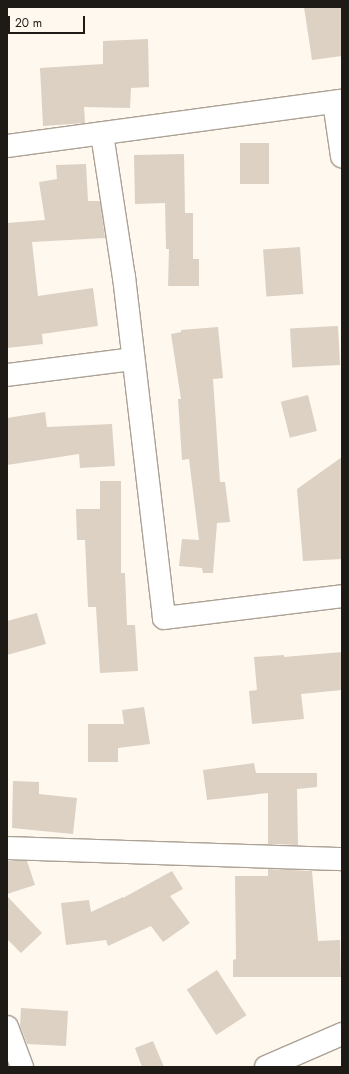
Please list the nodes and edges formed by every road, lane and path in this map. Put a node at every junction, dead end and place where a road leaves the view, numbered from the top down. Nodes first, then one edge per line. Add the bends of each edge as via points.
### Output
1 (338, 101) edge
2 (102, 134) junction
3 (7, 146) edge
4 (342, 156) edge
5 (133, 359) junction
6 (7, 375) edge
7 (342, 596) edge
8 (7, 848) edge
9 (342, 859) edge
10 (7, 1027) edge
11 (342, 1034) edge
12 (22, 1067) edge
13 (266, 1067) edge

1 - 2 street
1 - 4 street
2 - 3 street
2 - 5 street via 124,277
5 - 6 street
5 - 7 street via 164,618
8 - 9 street
10 - 12 street
11 - 13 street

